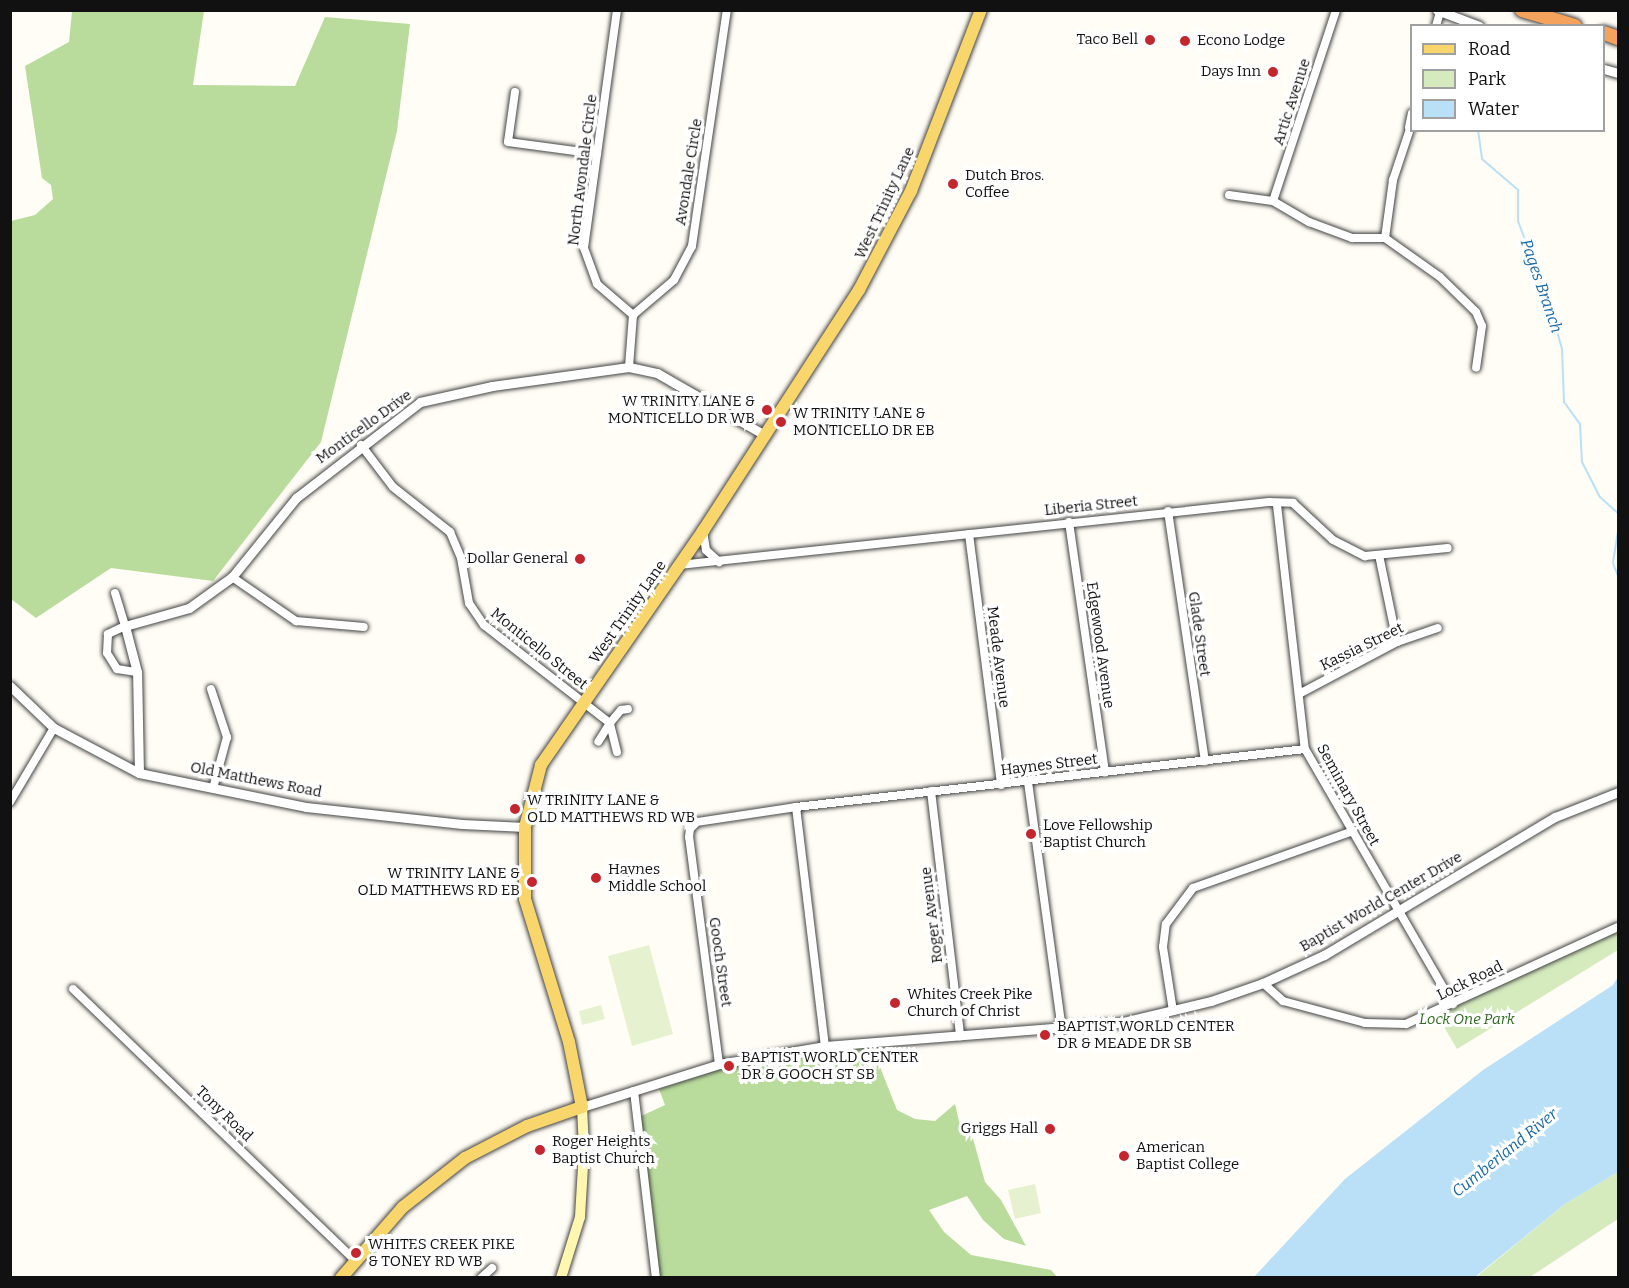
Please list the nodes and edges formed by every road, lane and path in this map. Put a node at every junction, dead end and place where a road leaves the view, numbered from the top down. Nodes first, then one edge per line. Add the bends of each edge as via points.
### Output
1 (618, 10) edge
2 (727, 10) edge
3 (981, 10) edge
4 (1336, 10) edge
5 (1522, 10) edge
6 (1438, 11) edge
7 (1452, 15) junction
8 (1449, 24) edge
9 (1474, 24) edge
10 (1568, 24) edge
11 (515, 92) dead end
12 (1410, 126) edge
13 (597, 154) junction
14 (1229, 195) dead end
15 (1273, 201) junction
16 (1385, 238) junction
17 (633, 315) junction
18 (629, 367) junction
19 (1476, 368) dead end
20 (765, 435) junction
21 (361, 445) junction
22 (1277, 505) junction
23 (1168, 511) junction
24 (1069, 522) junction
25 (703, 531) junction
26 (969, 534) junction
27 (1448, 548) dead end
28 (1380, 555) junction
29 (719, 562) junction
30 (679, 565) junction
31 (232, 577) junction
32 (115, 593) dead end
33 (125, 626) junction
34 (364, 627) dead end
35 (1438, 628) dead end
36 (1397, 642) junction
37 (137, 672) junction
38 (10, 686) edge
39 (211, 689) dead end
40 (1299, 694) junction
41 (582, 702) junction
42 (628, 709) dead end
43 (610, 723) junction
44 (54, 728) junction
45 (598, 742) dead end
46 (1305, 749) junction
47 (617, 752) dead end
48 (1205, 761) junction
49 (1105, 772) junction
50 (139, 773) junction
51 (1028, 782) junction
52 (214, 785) junction
53 (1001, 785) junction
54 (931, 791) junction
55 (1618, 792) edge
56 (10, 802) edge
57 (796, 807) junction
58 (525, 827) junction
59 (690, 829) joint
60 (1353, 831) junction
61 (1400, 911) junction
62 (1618, 927) edge
63 (1263, 983) junction
64 (73, 989) dead end
65 (1453, 1004) junction
66 (1173, 1011) junction
67 (1062, 1030) junction
68 (960, 1036) junction
69 (825, 1046) junction
70 (719, 1064) junction
71 (634, 1090) junction
72 (582, 1107) junction
73 (355, 1260) junction
74 (492, 1268) dead end
75 (341, 1278) edge
76 (481, 1278) edge
77 (561, 1278) edge
78 (656, 1278) edge

1 - 13 street, North Avondale Circle
2 - 17 street, Avondale Circle via 692,246 674,280
3 - 20 main road, West Trinity Lane via 904,206 859,290
4 - 15 street, Artic Avenue
5 - 10 highway
6 - 7 street
7 - 8 street
7 - 9 street
11 - 13 street via 508,142
12 - 16 street via 1393,180
13 - 17 street, North Avondale Circle via 584,248 597,285
14 - 15 street
15 - 16 street via 1309,222 1352,238
16 - 19 street via 1440,277 1476,312 1482,326
17 - 18 street
18 - 20 street, Monticello Drive via 657,373
18 - 21 street, Monticello Drive via 492,386 420,402
20 - 25 main road, West Trinity Lane
21 - 31 street, Monticello Drive via 296,498
21 - 41 street, Monticello Street via 393,487 450,532 461,558 469,603 484,625
22 - 23 street, Liberia Street via 1269,502
22 - 28 street, Liberia Street via 1293,503 1334,540 1365,556
22 - 40 street, Seminary Street
23 - 24 street, Liberia Street
23 - 48 street, Glade Street
24 - 26 street, Liberia Street
24 - 49 street, Edgewood Avenue
25 - 29 street via 706,550
25 - 30 main road, West Trinity Lane
26 - 29 street, Liberia Street
26 - 53 street, Meade Avenue
27 - 28 street, Liberia Street
28 - 36 street
29 - 30 street, Liberia Street
30 - 41 main road, West Trinity Lane
31 - 33 street, Monticello Drive via 189,608
31 - 34 street via 296,621
32 - 33 street
33 - 37 street
33 - 37 street via 108,634 107,653 117,669
35 - 36 street, Kassia Street
36 - 40 street, Kassia Street
37 - 50 street
38 - 44 street, Old Matthews Road
39 - 52 street via 227,737
40 - 46 street, Seminary Street
41 - 43 street, Monticello Street
41 - 58 main road, West Trinity Lane via 541,765
42 - 43 street via 621,710
43 - 45 street
43 - 47 street
44 - 50 street, Old Matthews Road
44 - 56 street
46 - 48 street, Haynes Street
46 - 60 street, Seminary Street
48 - 49 street, Haynes Street
49 - 51 street, Haynes Street
50 - 52 street, Old Matthews Road
51 - 53 street, Haynes Street
51 - 67 street
52 - 58 street, Old Matthews Road via 306,807
53 - 54 street, Haynes Street
54 - 57 street, Haynes Street
54 - 68 street, Roger Avenue
55 - 61 street, Baptist World Center Drive via 1555,817
57 - 59 street, Haynes Street via 697,822
57 - 69 street
58 - 72 main road, West Trinity Lane via 525,899 569,1042
59 - 70 street, Gooch Street
60 - 61 street, Seminary Street
60 - 66 street via 1193,888 1166,924 1163,947
61 - 63 street, Baptist World Center Drive via 1324,955
61 - 65 street, Seminary Street
62 - 65 street, Lock Road
63 - 65 street, Lock Road via 1283,1001 1365,1023 1406,1024
63 - 66 street, Baptist World Center Drive
64 - 73 street, Tony Road
66 - 67 street, Baptist World Center Drive
67 - 68 street, Baptist World Center Drive
68 - 69 street, Baptist World Center Drive
69 - 70 street, Baptist World Center Drive
70 - 71 street, Baptist World Center Drive
71 - 72 street, Baptist World Center Drive
71 - 78 street
72 - 73 main road via 527,1126 465,1158 403,1207
72 - 77 main road, West Trinity Lane via 580,1217
73 - 75 main road
74 - 76 street

